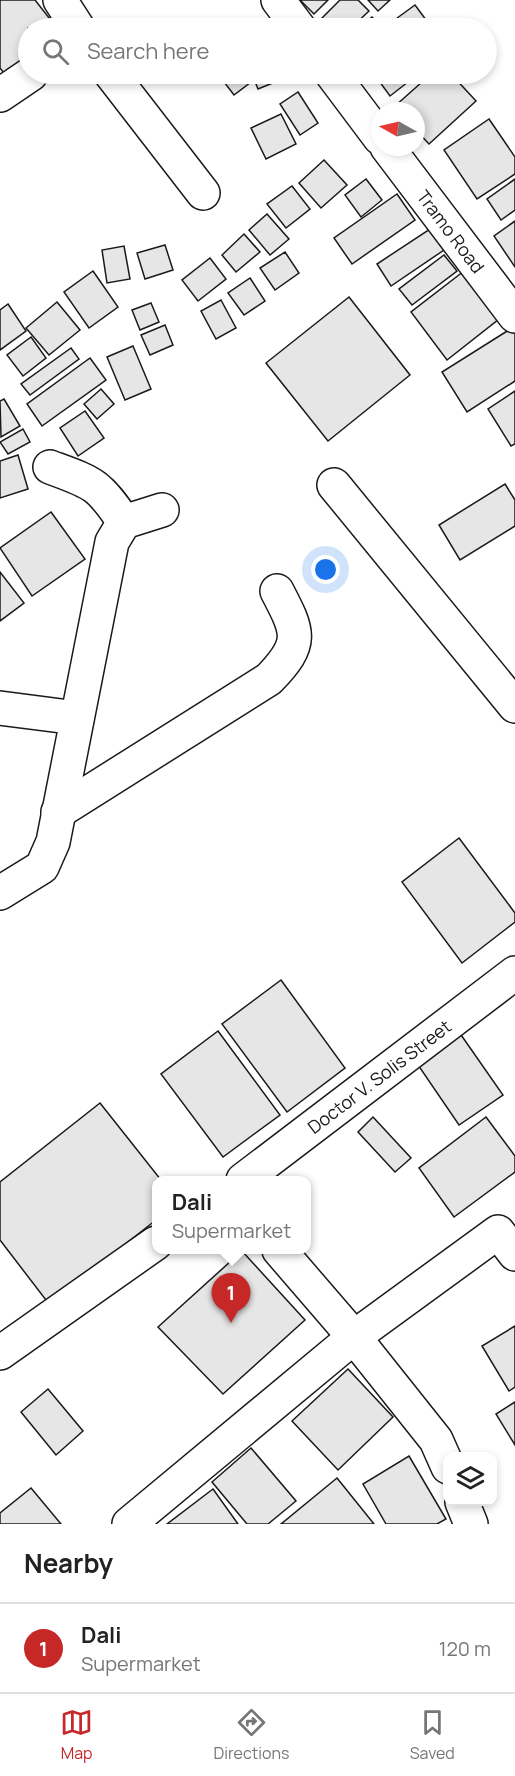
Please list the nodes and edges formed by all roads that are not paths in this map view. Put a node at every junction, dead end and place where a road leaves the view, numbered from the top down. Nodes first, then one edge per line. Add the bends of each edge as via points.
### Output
1 (60, 0) edge
2 (278, 0) edge
3 (72, 18) edge
4 (292, 18) edge
5 (18, 83) edge
6 (119, 84) edge
7 (340, 84) edge
8 (0, 95) edge
9 (371, 126) edge
10 (394, 156) edge
11 (203, 193) dead end
12 (515, 316) edge
13 (50, 467) dead end
14 (333, 485) dead end
15 (162, 510) dead end
16 (124, 522) junction
17 (277, 591) dead end
18 (515, 706) edge
19 (0, 708) edge
20 (77, 718) junction
21 (58, 812) junction
22 (0, 893) edge
23 (515, 973) edge
24 (248, 1176) edge
25 (152, 1246) edge
26 (282, 1254) edge
27 (515, 1254) edge
28 (354, 1337) junction
29 (0, 1353) edge
30 (443, 1457) edge
31 (464, 1506) edge
32 (129, 1524) edge
33 (471, 1524) edge

1 - 3 street
2 - 4 street
5 - 8 street
6 - 11 street
7 - 9 street
10 - 12 street, Tramo Road
13 - 16 street via 88,481 105,493
14 - 18 street
15 - 16 street
16 - 20 street via 112,542
17 - 21 street via 295,625 293,649 284,664 269,679
19 - 20 street
20 - 21 street
21 - 22 street via 53,842 42,867
23 - 24 street, Doctor V. Solis Street
25 - 29 street
26 - 28 street
27 - 28 street via 498,1232
28 - 30 street via 436,1440
28 - 32 street
31 - 33 street

